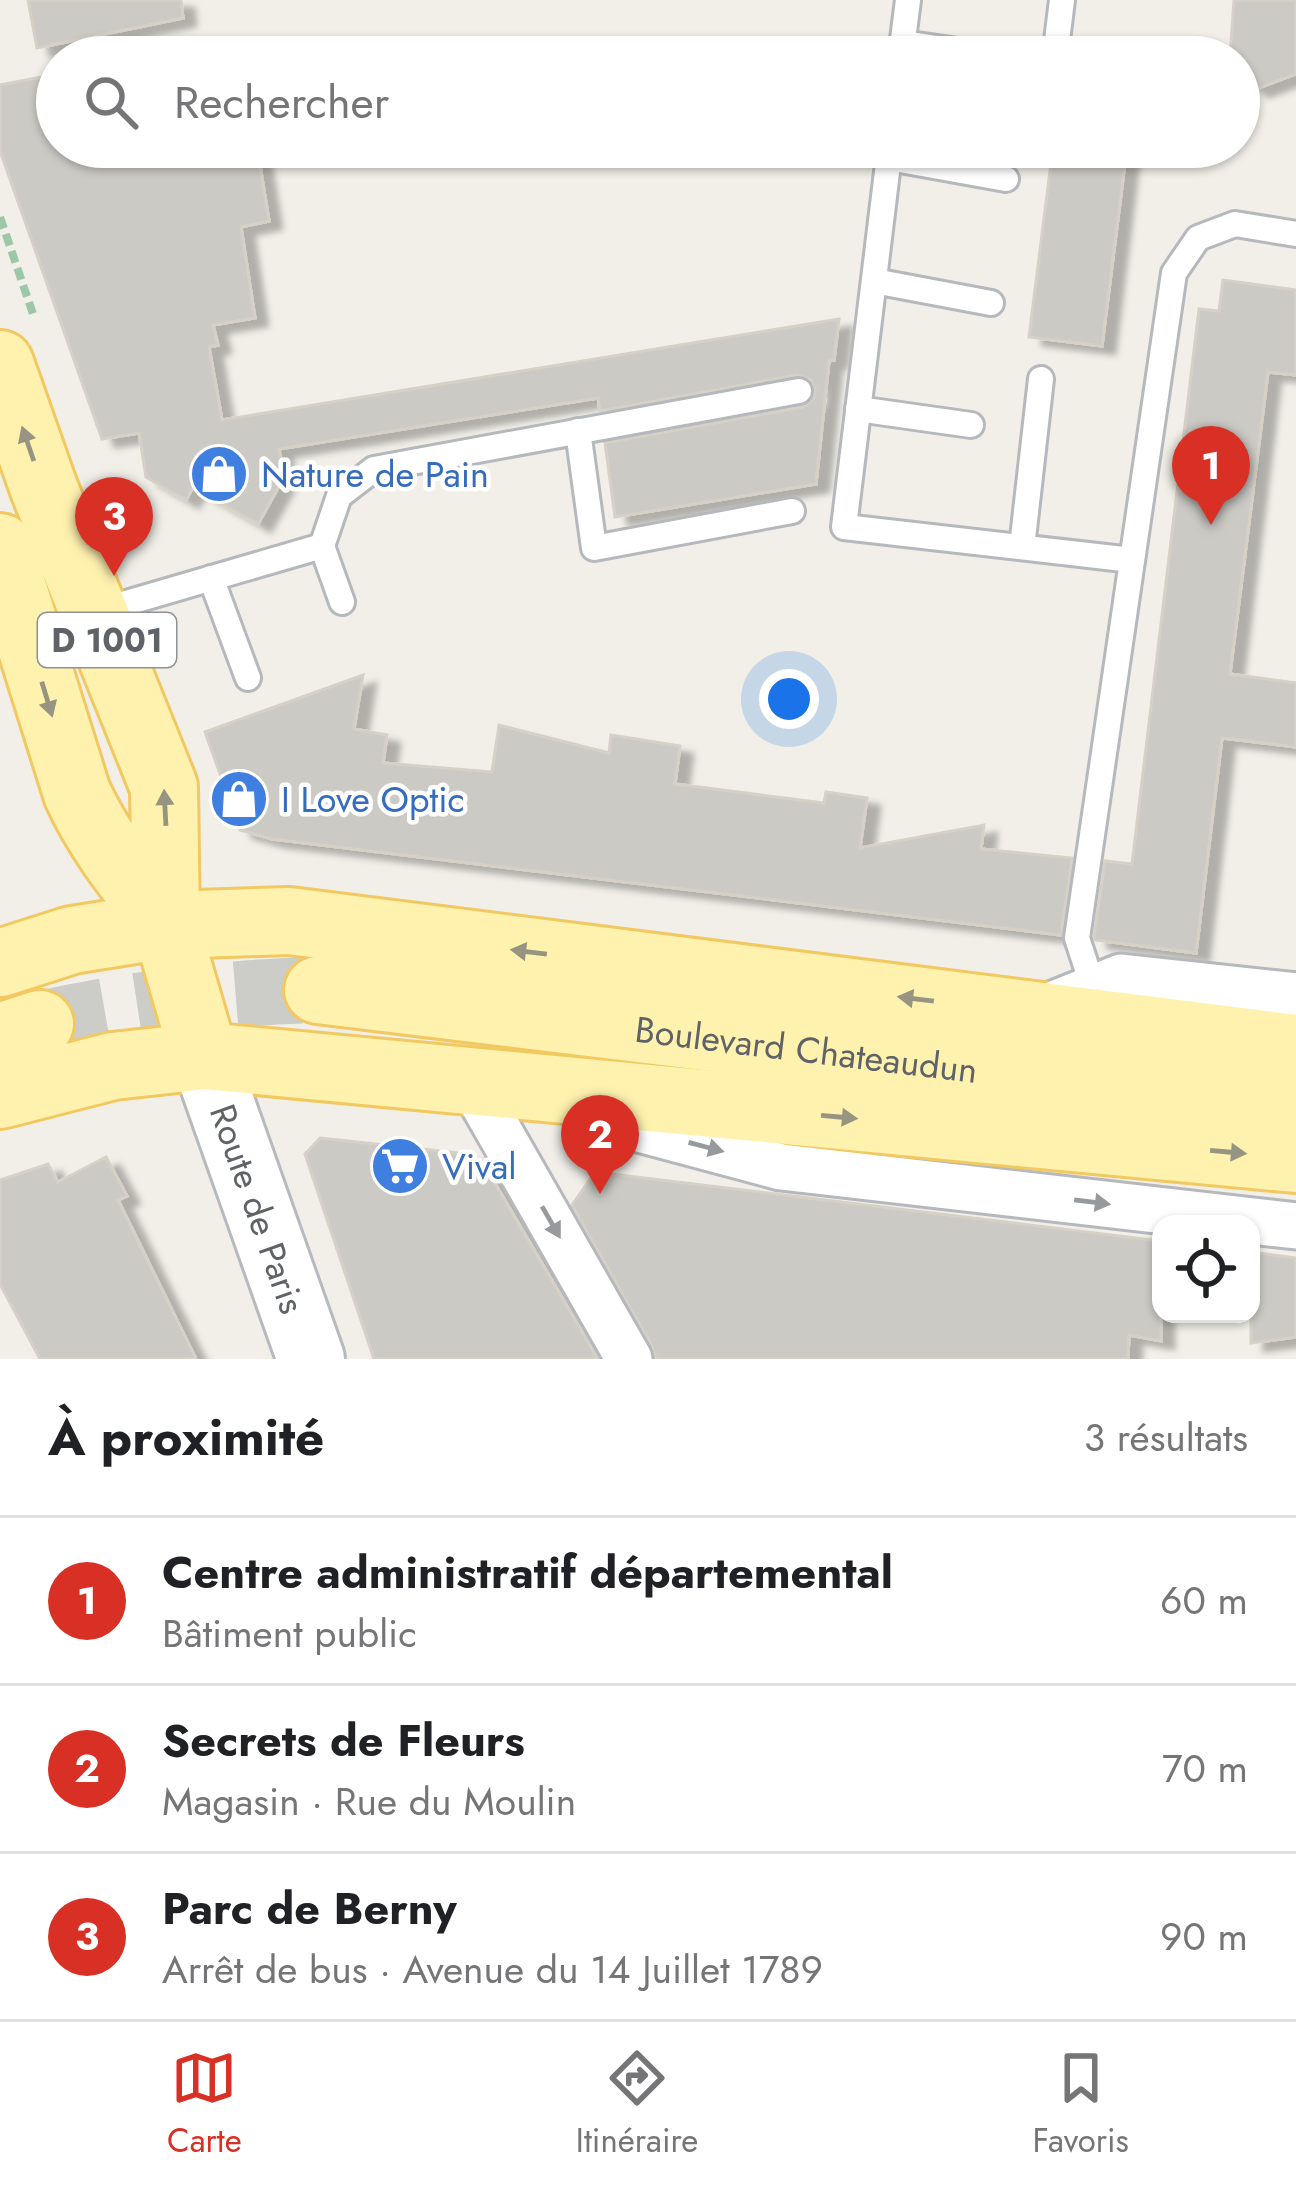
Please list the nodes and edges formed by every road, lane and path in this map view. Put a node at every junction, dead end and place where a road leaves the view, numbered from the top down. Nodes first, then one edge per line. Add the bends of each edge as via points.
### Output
1 (908, 0) edge
2 (1062, 0) edge
3 (904, 36) edge
4 (1058, 36) edge
5 (888, 168) edge
6 (960, 168) edge
7 (1006, 178) dead end
8 (1296, 234) edge
9 (874, 281) junction
10 (991, 303) dead end
11 (0, 364) edge
12 (1041, 379) dead end
13 (799, 391) dead end
14 (858, 409) junction
15 (971, 425) dead end
16 (578, 431) junction
17 (792, 511) dead end
18 (322, 546) junction
19 (0, 547) edge
20 (1022, 547) junction
21 (1132, 560) junction
22 (211, 578) junction
23 (342, 602) dead end
24 (96, 612) junction
25 (248, 678) dead end
26 (166, 925) junction
27 (0, 963) edge
28 (1094, 987) junction
29 (318, 990) tunnel mouth
30 (1296, 996) edge
31 (1033, 1013) junction
32 (1296, 1048) edge
33 (204, 1056) junction
34 (472, 1084) junction
35 (0, 1095) edge
36 (1296, 1108) edge
37 (1296, 1159) edge
38 (1296, 1226) edge
39 (311, 1359) edge
40 (629, 1359) edge

1 - 3 lane
2 - 4 lane
5 - 9 lane
6 - 7 lane
8 - 21 lane via 1235,224 1198,238 1174,273
9 - 10 lane
9 - 14 lane
24 -> 11 main road, D 1001
12 - 20 lane
13 - 16 lane
14 - 15 lane
14 - 20 lane via 844,527
16 - 17 lane via 594,548
16 - 18 lane via 374,469 339,496
18 - 22 lane
18 - 23 lane
19 -> 26 main road, D 1001 via 89,821
20 - 21 lane
21 - 28 lane via 1078,938
22 - 24 lane
22 - 25 lane
26 -> 24 main road, D 1001 via 164,787
26 - 27 main road via 72,940
31 -> 26 main road via 289,921
26 - 33 main road, D 1001
28 - 30 street via 1121,977
28 - 31 street
29 - 36 main road, Boulevard Chateaudun
31 - 32 main road
33 - 34 main road
33 - 35 main road via 113,1066
33 - 39 main road, Route de Paris / D 1001
34 -> 37 main road
34 -> 38 street via 781,1167
34 -> 40 street

